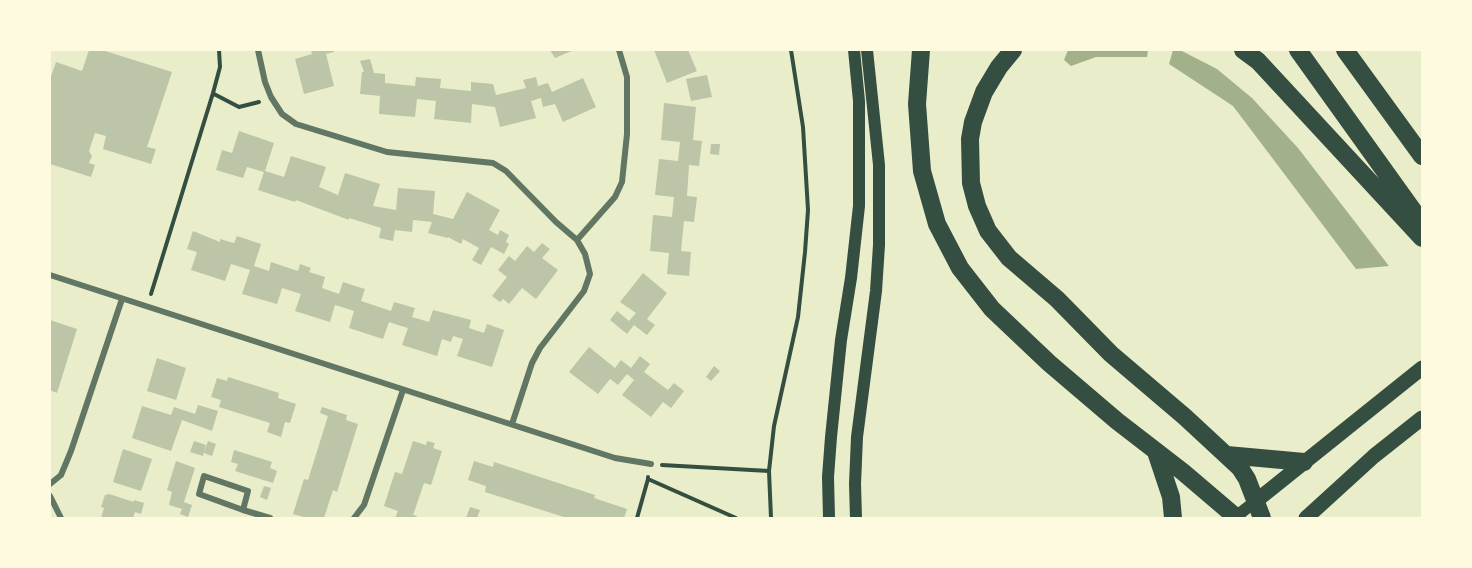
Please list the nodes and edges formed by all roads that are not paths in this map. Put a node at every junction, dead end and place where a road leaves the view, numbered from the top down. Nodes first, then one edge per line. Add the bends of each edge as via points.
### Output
1 (258, 50) edge
2 (619, 50) edge
3 (854, 50) edge
4 (867, 50) edge
5 (921, 50) edge
6 (1013, 50) edge
7 (1243, 50) edge
8 (1298, 50) edge
9 (1345, 50) edge
10 (1422, 156) edge
11 (1422, 223) edge
12 (1422, 238) edge
13 (577, 240) junction
14 (50, 275) edge
15 (122, 299) junction
16 (1422, 368) edge
17 (403, 390) junction
18 (1422, 418) edge
19 (512, 424) junction
20 (1156, 452) junction
21 (1227, 455) junction
22 (1304, 462) junction
23 (651, 464) road end
24 (50, 484) edge
25 (50, 496) edge
26 (243, 510) junction
27 (1259, 510) edge
28 (1236, 518) edge
29 (61, 519) edge
30 (270, 519) edge
31 (354, 519) edge
32 (829, 519) edge
33 (856, 519) edge
34 (1173, 519) edge
35 (1306, 519) edge

1 - 13 street via 271,97 282,114 296,124 387,152 493,163
2 - 13 street via 627,77 622,182 615,197
3 - 32 main road via 859,100 859,206 831,437
4 - 33 main road via 879,154 879,245 857,437
5 - 20 highway via 917,104 922,171 937,224 953,257 992,309 1049,363
6 - 21 highway via 984,92 970,139 971,183 985,225 1009,258
7 - 12 highway via 1258,61
8 - 11 highway
9 - 10 highway
13 - 19 street via 590,274 584,291 540,348
14 - 15 street
15 - 17 street
15 - 24 street via 71,451 61,475
16 - 22 main road
17 - 19 street
17 - 31 street via 364,505
18 - 35 main road
19 - 23 street via 615,458
20 - 28 highway
20 - 34 highway via 1171,497
21 - 22 highway
21 - 27 highway via 1247,479
22 - 27 main road
25 - 29 street
26 - 26 street via 199,494 204,476 248,491
26 - 30 street
27 - 28 main road

